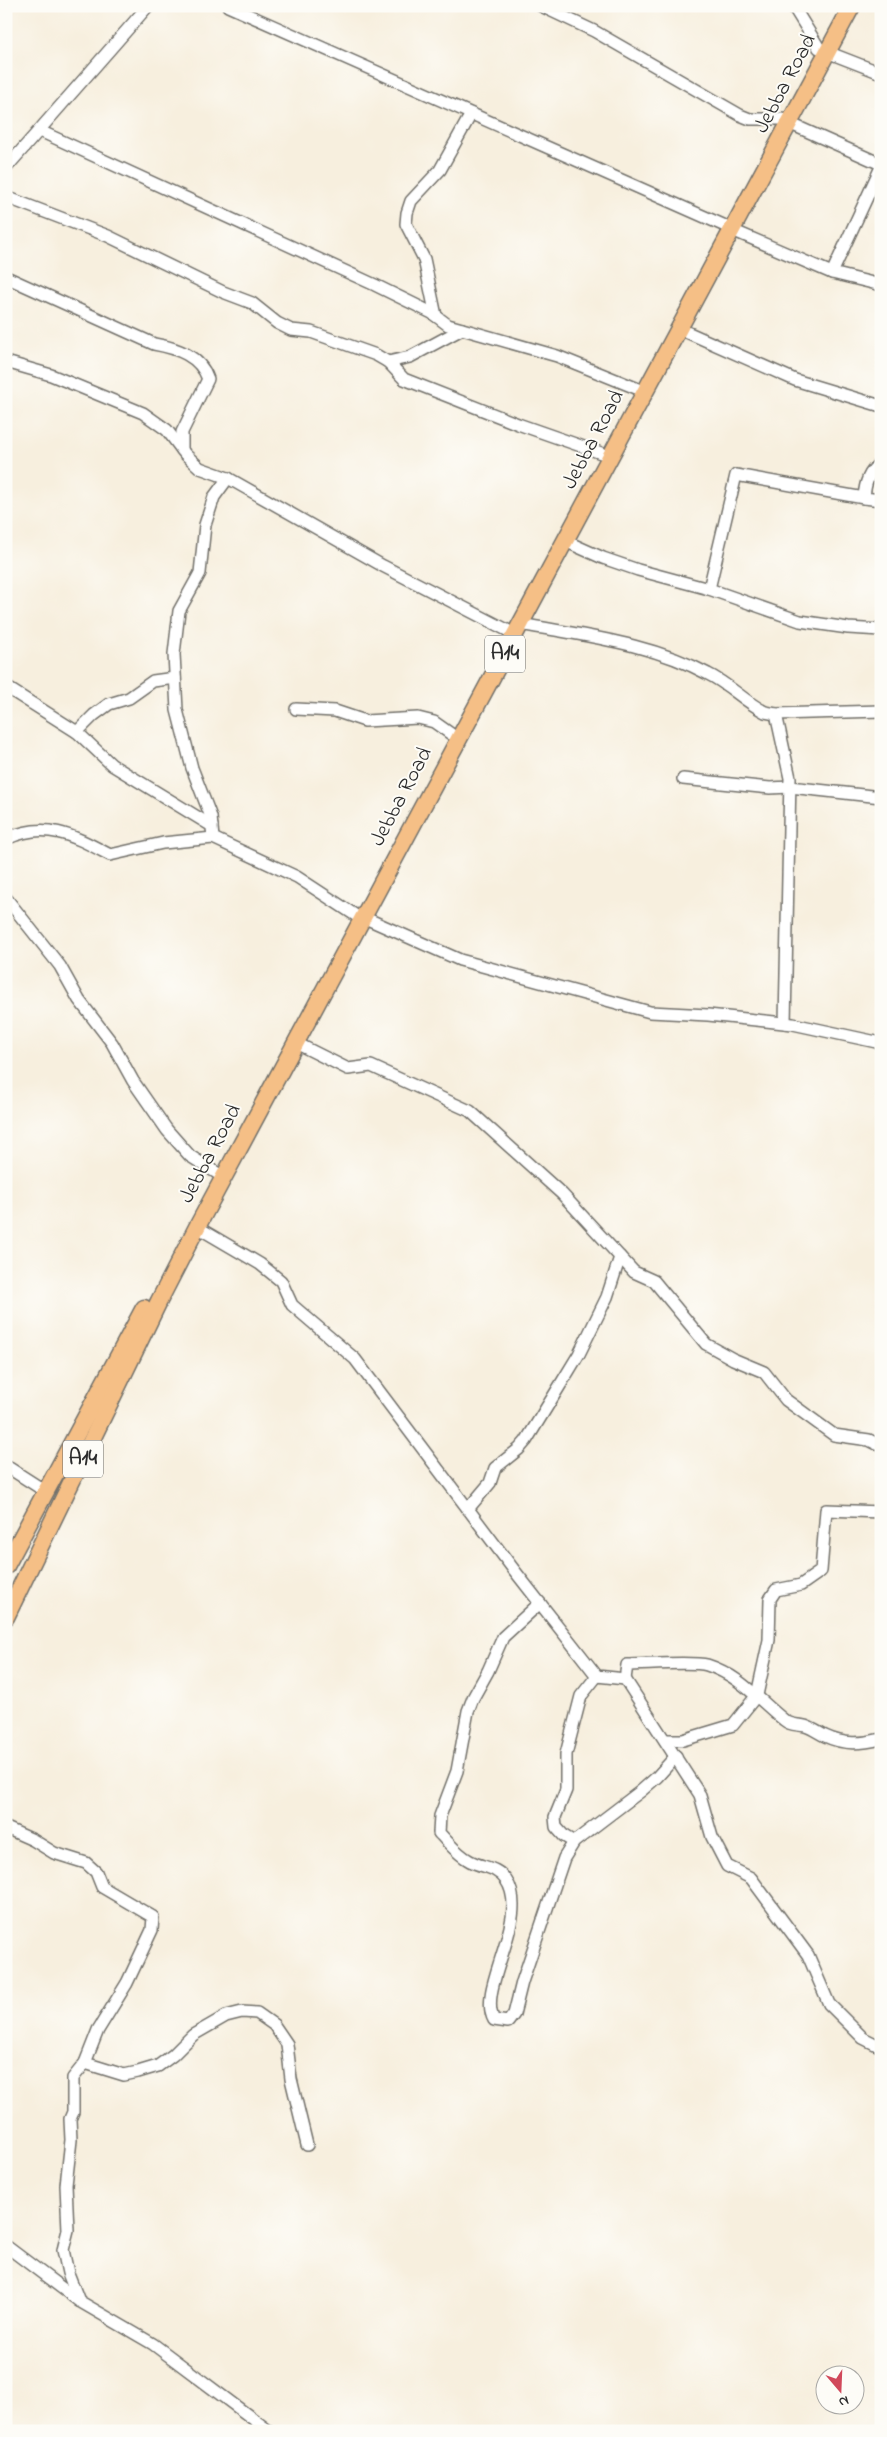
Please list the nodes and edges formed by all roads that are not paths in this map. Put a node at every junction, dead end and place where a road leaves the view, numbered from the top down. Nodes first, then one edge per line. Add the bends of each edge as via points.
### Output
1 (148, 6) edge
2 (228, 6) edge
3 (541, 6) edge
4 (793, 6) edge
5 (841, 6) edge
6 (852, 6) edge
7 (823, 50) junction
8 (881, 73) edge
9 (471, 114) junction
10 (786, 121) junction
11 (40, 131) junction
12 (881, 165) edge
13 (6, 168) edge
14 (6, 197) edge
15 (728, 228) junction
16 (832, 273) junction
17 (6, 277) edge
18 (881, 285) edge
19 (436, 316) junction
20 (462, 329) junction
21 (680, 329) junction
22 (6, 362) edge
23 (388, 362) junction
24 (636, 388) junction
25 (881, 406) edge
26 (182, 450) junction
27 (600, 453) junction
28 (881, 462) edge
29 (228, 478) junction
30 (864, 498) junction
31 (881, 500) edge
32 (565, 541) junction
33 (709, 589) junction
34 (514, 627) junction
35 (881, 630) edge
36 (175, 678) junction
37 (6, 687) edge
38 (296, 709) dead end
39 (881, 711) edge
40 (776, 714) junction
41 (77, 732) junction
42 (451, 734) junction
43 (683, 779) dead end
44 (790, 787) junction
45 (881, 797) edge
46 (212, 826) junction
47 (213, 838) junction
48 (6, 839) edge
49 (6, 898) edge
50 (359, 916) junction
51 (785, 1023) junction
52 (296, 1043) junction
53 (881, 1043) edge
54 (217, 1173) junction
55 (197, 1227) junction
56 (620, 1257) junction
57 (154, 1299) junction
58 (881, 1446) edge
59 (6, 1466) edge
60 (46, 1491) junction
61 (468, 1509) junction
62 (881, 1512) edge
63 (6, 1566) edge
64 (540, 1603) junction
65 (6, 1616) edge
66 (597, 1676) junction
67 (625, 1679) junction
68 (757, 1695) junction
69 (881, 1739) edge
70 (665, 1740) junction
71 (676, 1756) junction
72 (6, 1828) edge
73 (574, 1842) junction
74 (881, 2047) edge
75 (85, 2063) junction
76 (306, 2145) dead end
77 (6, 2246) edge
78 (79, 2301) junction
79 (269, 2431) edge

1 - 11 street
2 - 9 street
3 - 10 street via 594,30 740,115 750,119
4 - 7 street
5 - 7 highway, Jebba Road / A14
6 - 7 highway, Jebba Road / A14
7 - 8 street
7 - 10 highway, Jebba Road / A14
9 - 15 street
9 - 19 street via 440,170 411,201 407,214 406,224 424,259
10 - 12 street
10 - 15 highway, Jebba Road / A14
11 - 13 street
11 - 19 street
12 - 16 street
14 - 23 street via 108,236 252,303 291,330 311,332
15 - 16 street
15 - 21 highway, Jebba Road / A14
15 - 24 highway, Jebba Road / A14
16 - 18 street
17 - 26 street via 154,344 170,346 194,358 205,369 208,379 182,432
19 - 20 street via 448,325
20 - 23 street via 410,357
20 - 24 street via 557,356
21 - 25 street via 795,380
21 - 32 highway, Jebba Road / A14
22 - 26 street via 51,375 143,413 167,430
23 - 27 street via 404,379
24 - 27 highway, Jebba Road / A14
26 - 29 street via 200,468
27 - 34 highway, Jebba Road / A14
28 - 30 street via 865,481
29 - 34 street via 383,566
29 - 36 street via 214,497 205,525 200,573 179,612
30 - 31 street
30 - 33 street via 736,475
32 - 33 street via 638,570
32 - 34 highway, Jebba Road / A14
33 - 35 street via 800,621
34 - 40 street via 631,645 709,674 756,708
34 - 42 highway, Jebba Road / A14
34 - 50 highway, Jebba Road / A14
36 - 41 street via 153,682 129,698 109,704
36 - 46 street via 177,710 184,741
37 - 41 street
38 - 42 street via 335,711 365,721 429,720
39 - 40 street
40 - 44 street
41 - 46 street via 112,765
42 - 50 highway, Jebba Road / A14
43 - 44 street
44 - 45 street
44 - 51 street
46 - 47 street
47 - 48 street via 163,843 110,855 77,837 45,829 19,833
47 - 50 street via 297,877
49 - 54 street via 60,966 79,1000 112,1043 132,1080 167,1130 190,1156
50 - 51 street via 460,960 650,1012
50 - 52 highway, Jebba Road / A14
50 - 54 highway, Jebba Road / A14
51 - 53 street
52 - 55 highway, Jebba Road / A14
52 - 56 street via 348,1069 372,1066 470,1111 562,1194
54 - 57 highway, Jebba Road / A14
55 - 57 highway, Jebba Road / A14
55 - 61 street via 260,1264 281,1281 292,1305 355,1359
56 - 58 street via 634,1272 654,1282 706,1344 764,1372 786,1400 834,1435 869,1440
56 - 61 street via 607,1297 579,1354 526,1441 495,1468 490,1483
57 - 60 highway, Jebba Road / A14
57 - 65 highway, Jebba Road / A14
59 - 60 street
60 - 63 highway, Jebba Road / A14
61 - 64 street
62 - 68 street via 826,1510 821,1571 801,1585 776,1590 770,1599 769,1640
64 - 66 street
64 - 73 street via 503,1637 473,1698 457,1771 440,1816 439,1833 472,1862 498,1871 507,1882 512,1897 506,1942 490,2000 490,2013 494,2020 508,2022 514,2014 545,1910 564,1858
66 - 67 street
66 - 73 street via 581,1696 566,1754 566,1790 555,1818 556,1827
67 - 68 street via 627,1665 705,1664 724,1672
67 - 70 street
68 - 69 street via 785,1722 805,1726 832,1740 851,1744
68 - 70 street via 733,1725 683,1740
70 - 71 street
71 - 73 street via 657,1777
71 - 74 street via 700,1795 712,1837 727,1866 751,1878 808,1955 830,2004 863,2038
72 - 75 street via 54,1853 86,1863 96,1872 102,1887 153,1917 152,1930 127,1983 98,2030
75 - 76 street via 124,2075 138,2072 158,2066 193,2036 226,2016 256,2013 274,2025 287,2044 291,2079
75 - 78 street via 73,2078 66,2185 68,2230 63,2250
77 - 78 street
78 - 79 street via 153,2344

